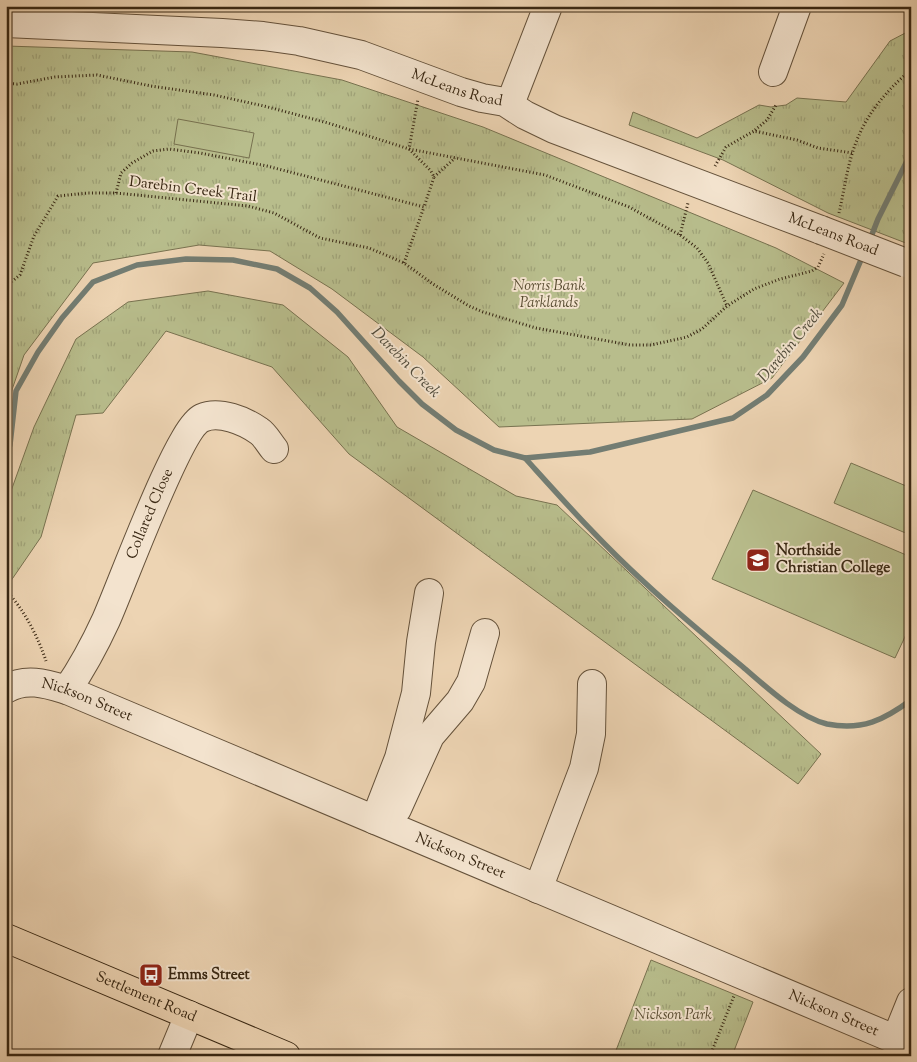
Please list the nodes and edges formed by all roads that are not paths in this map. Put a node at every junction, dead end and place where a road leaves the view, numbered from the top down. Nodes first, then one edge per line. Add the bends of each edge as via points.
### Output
1 (548, 6) edge
2 (797, 6) edge
3 (6, 23) edge
4 (773, 72) dead end
5 (510, 104) junction
6 (908, 264) edge
7 (274, 449) dead end
8 (429, 593) dead end
9 (485, 633) dead end
10 (592, 684) dead end
11 (58, 687) junction
12 (6, 689) edge
13 (382, 823) junction
14 (538, 889) junction
15 (6, 938) edge
16 (911, 1002) edge
17 (189, 1015) junction
18 (903, 1043) edge
19 (172, 1056) edge
20 (286, 1056) edge

1 - 5 street
2 - 4 street
3 - 5 street, McLeans Road via 263,36 307,42 362,55 461,92
5 - 6 street, McLeans Road, bridge via 554,129 829,231
7 - 11 street, Collared Close via 260,432 234,418 218,414 201,418 190,428 175,456 106,620 78,674
8 - 13 street via 420,642 416,693
9 - 13 street via 471,682 460,701 430,736
10 - 14 street via 591,734 584,768
11 - 12 street, Nickson Street via 30,682
11 - 13 street, Nickson Street
13 - 14 street, Nickson Street
14 - 18 street, Nickson Street
15 - 17 main road, Settlement Road
16 - 18 street
17 - 19 street
17 - 20 main road, Settlement Road

